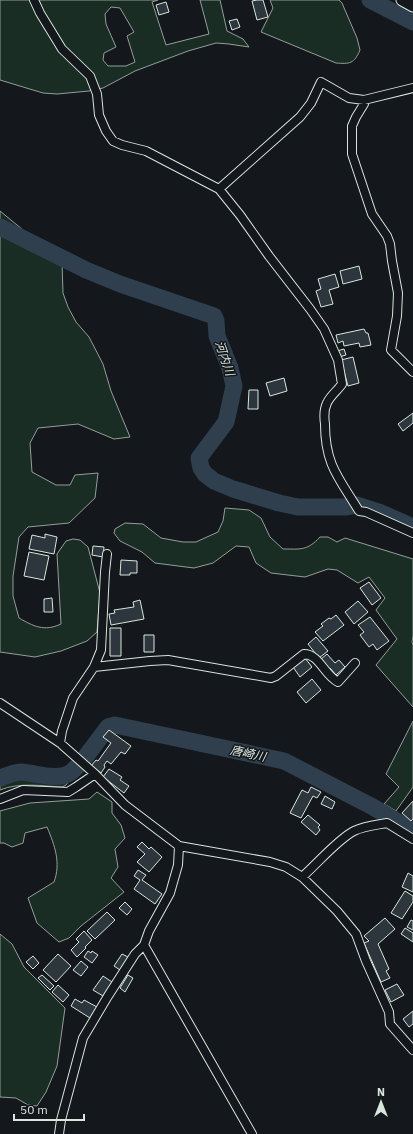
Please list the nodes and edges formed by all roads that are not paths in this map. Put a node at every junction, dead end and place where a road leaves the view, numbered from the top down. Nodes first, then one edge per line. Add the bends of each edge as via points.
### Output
1 (34, 0) edge
2 (402, 0) edge
3 (413, 6) edge
4 (413, 88) edge
5 (364, 100) junction
6 (219, 189) junction
7 (413, 372) edge
8 (413, 533) edge
9 (107, 554) dead end
10 (355, 663) dead end
11 (94, 668) junction
12 (0, 704) edge
13 (60, 743) junction
14 (95, 774) junction
15 (0, 799) edge
16 (413, 839) edge
17 (179, 846) junction
18 (302, 877) junction
19 (144, 946) junction
20 (413, 1050) edge
21 (59, 1134) edge
22 (252, 1134) edge

1 - 6 street via 62,49 90,76 97,94 99,115 114,141 146,151
2 - 3 street
4 - 5 street
5 - 6 street via 349,98 321,82 311,103 300,117
5 - 7 street via 352,126 352,154 372,214 390,244 398,293 391,350
6 - 8 street via 324,329 338,360 342,384 327,402 324,414 326,450 339,481 359,511 378,516
9 - 11 street via 101,650
10 - 11 street via 338,682 332,680 310,654 304,654 271,678 168,660
11 - 13 street via 73,698
12 - 13 street
13 - 14 street
14 - 15 street via 68,792 23,790
14 - 17 street via 125,805
16 - 18 street via 387,823 353,831
17 - 18 street via 270,862 286,867
17 - 19 street via 178,865 170,893 149,931
18 - 20 street via 337,911 356,934 389,1012 390,1024
19 - 21 street via 135,954 83,1038
19 - 22 street

